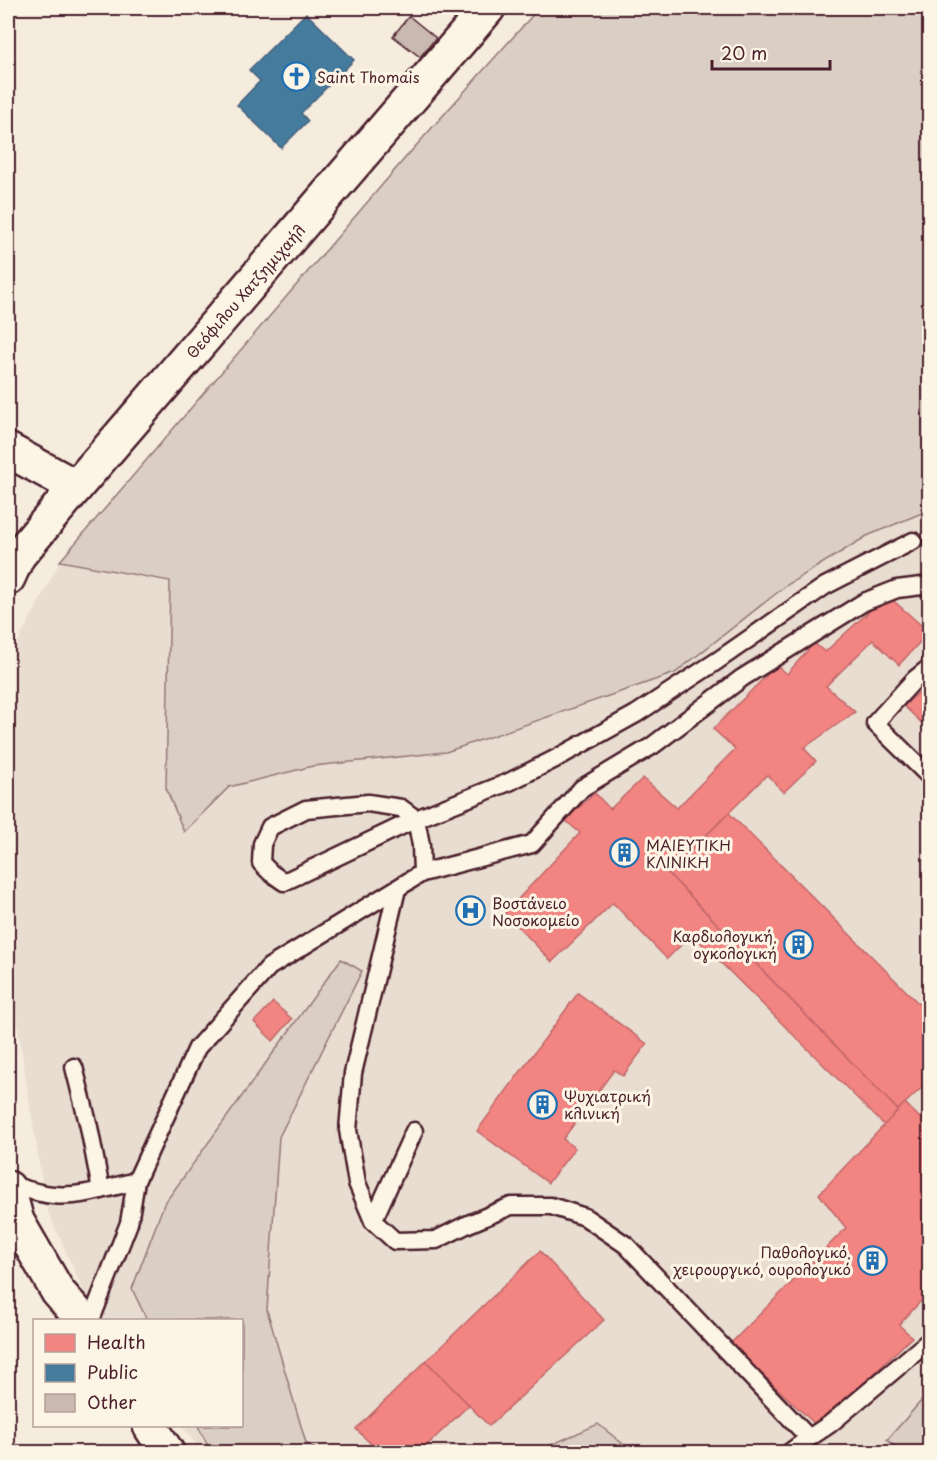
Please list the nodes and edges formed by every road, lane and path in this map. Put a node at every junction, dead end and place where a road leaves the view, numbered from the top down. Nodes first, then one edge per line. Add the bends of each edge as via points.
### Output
1 (488, 8) edge
2 (8, 450) edge
3 (76, 487) junction
4 (913, 541) dead end
5 (8, 578) edge
6 (930, 585) edge
7 (930, 667) edge
8 (930, 777) edge
9 (416, 819) junction
10 (422, 873) junction
11 (397, 889) junction
12 (74, 1067) dead end
13 (414, 1131) dead end
14 (136, 1181) junction
15 (8, 1186) edge
16 (101, 1190) junction
17 (373, 1221) junction
18 (82, 1319) edge
19 (91, 1319) edge
20 (930, 1340) edge
21 (151, 1427) edge
22 (809, 1438) junction
23 (167, 1452) edge
24 (790, 1452) edge

1 - 3 street, Θεόφιλου Χατζημιχαήλ
2 - 3 street
3 - 5 street, Θεόφιλου Χατζημιχαήλ via 18,556
4 - 9 lane via 825,586 636,714 499,786
6 - 10 lane via 897,589 864,602 742,678 652,746 582,788 532,844
7 - 8 lane via 875,723
9 - 9 lane via 284,882 261,863 262,844 270,827 306,809 368,803 401,808
9 - 10 lane
10 - 11 lane
11 - 14 lane via 269,967 197,1048
11 - 17 lane via 353,1073 348,1130 357,1183
12 - 16 lane
13 - 17 lane
14 - 16 lane
14 - 19 lane via 129,1222
15 - 16 lane via 52,1195
15 - 18 street via 17,1221 58,1292
17 - 22 lane via 395,1241 436,1240 511,1206 551,1206 585,1217 626,1245
20 - 22 lane
21 - 23 street
22 - 24 lane

